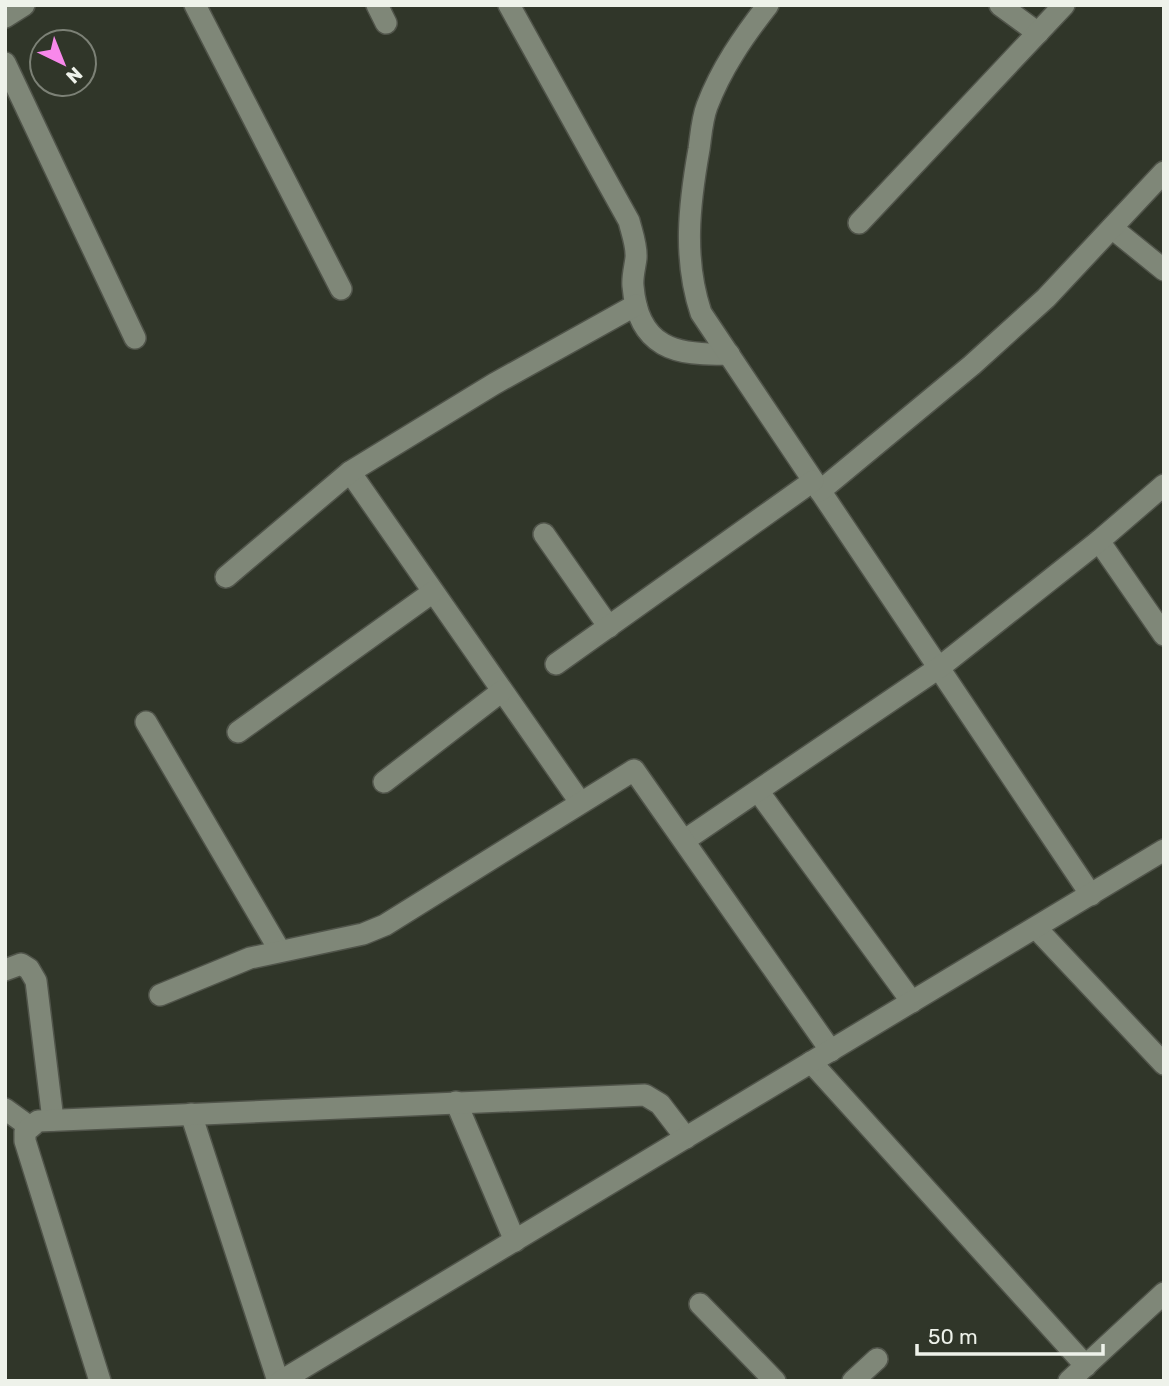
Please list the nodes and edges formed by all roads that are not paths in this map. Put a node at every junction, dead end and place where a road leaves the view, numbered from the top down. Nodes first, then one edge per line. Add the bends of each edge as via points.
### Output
1 (24, 5) edge
2 (195, 5) edge
3 (509, 5) edge
4 (768, 5) edge
5 (1000, 5) edge
6 (1064, 5) edge
7 (5, 16) edge
8 (1038, 33) junction
9 (5, 63) edge
10 (1164, 172) edge
11 (859, 223) dead end
12 (1112, 228) junction
13 (1164, 270) edge
14 (341, 289) dead end
15 (636, 305) junction
16 (135, 338) dead end
17 (729, 355) junction
18 (350, 472) junction
19 (1164, 485) edge
20 (817, 486) junction
21 (544, 534) dead end
22 (1099, 541) junction
23 (226, 577) dead end
24 (433, 592) junction
25 (609, 627) junction
26 (1164, 635) edge
27 (556, 664) dead end
28 (940, 667) junction
29 (502, 691) junction
30 (146, 722) dead end
31 (239, 732) dead end
32 (384, 782) dead end
33 (758, 791) junction
34 (580, 802) junction
35 (685, 840) junction
36 (1164, 850) edge
37 (1091, 895) junction
38 (1036, 928) junction
39 (280, 951) junction
40 (5, 970) edge
41 (160, 995) dead end
42 (912, 1002) junction
43 (831, 1051) junction
44 (811, 1062) junction
45 (1164, 1064) edge
46 (456, 1102) junction
47 (5, 1109) edge
48 (191, 1114) junction
49 (52, 1120) junction
50 (30, 1127) junction
51 (686, 1138) junction
52 (515, 1241) junction
53 (1164, 1293) edge
54 (700, 1304) dead end
55 (877, 1359) dead end
56 (1086, 1366) junction
57 (100, 1381) edge
58 (279, 1381) edge
59 (775, 1381) edge
60 (853, 1381) edge
61 (1069, 1381) edge

1 - 7 street
2 - 14 street
3 - 15 street via 629,221 636,256 632,283
4 - 17 street via 736,48 705,108 692,188 688,256 692,286 701,313
5 - 8 street
6 - 8 street
8 - 11 street
9 - 16 street
10 - 12 street
12 - 13 street
12 - 20 street via 1046,298 972,365
15 - 17 street via 661,346 692,355
15 - 18 street
17 - 20 street
18 - 23 street
18 - 24 street
19 - 22 street
20 - 25 street
20 - 28 street
21 - 25 street
22 - 26 street
22 - 28 street
24 - 29 street
24 - 31 street
25 - 27 street
28 - 33 street
28 - 37 street
29 - 32 street
29 - 34 street
30 - 39 street
33 - 35 street
33 - 42 street
34 - 35 street via 634,770
34 - 39 street via 385,925
35 - 43 street
36 - 37 street
37 - 38 street
38 - 42 street
38 - 45 street
39 - 41 street via 250,958
40 - 49 street via 21,964 36,981
42 - 43 street
43 - 44 street
44 - 51 street
44 - 56 street
46 - 48 street
46 - 51 street via 645,1095 660,1104
46 - 52 street
47 - 50 street
48 - 49 street
48 - 58 street
49 - 50 street
50 - 57 street via 25,1141
51 - 52 street
52 - 58 street
53 - 56 street
54 - 59 street
55 - 60 street
56 - 61 street

